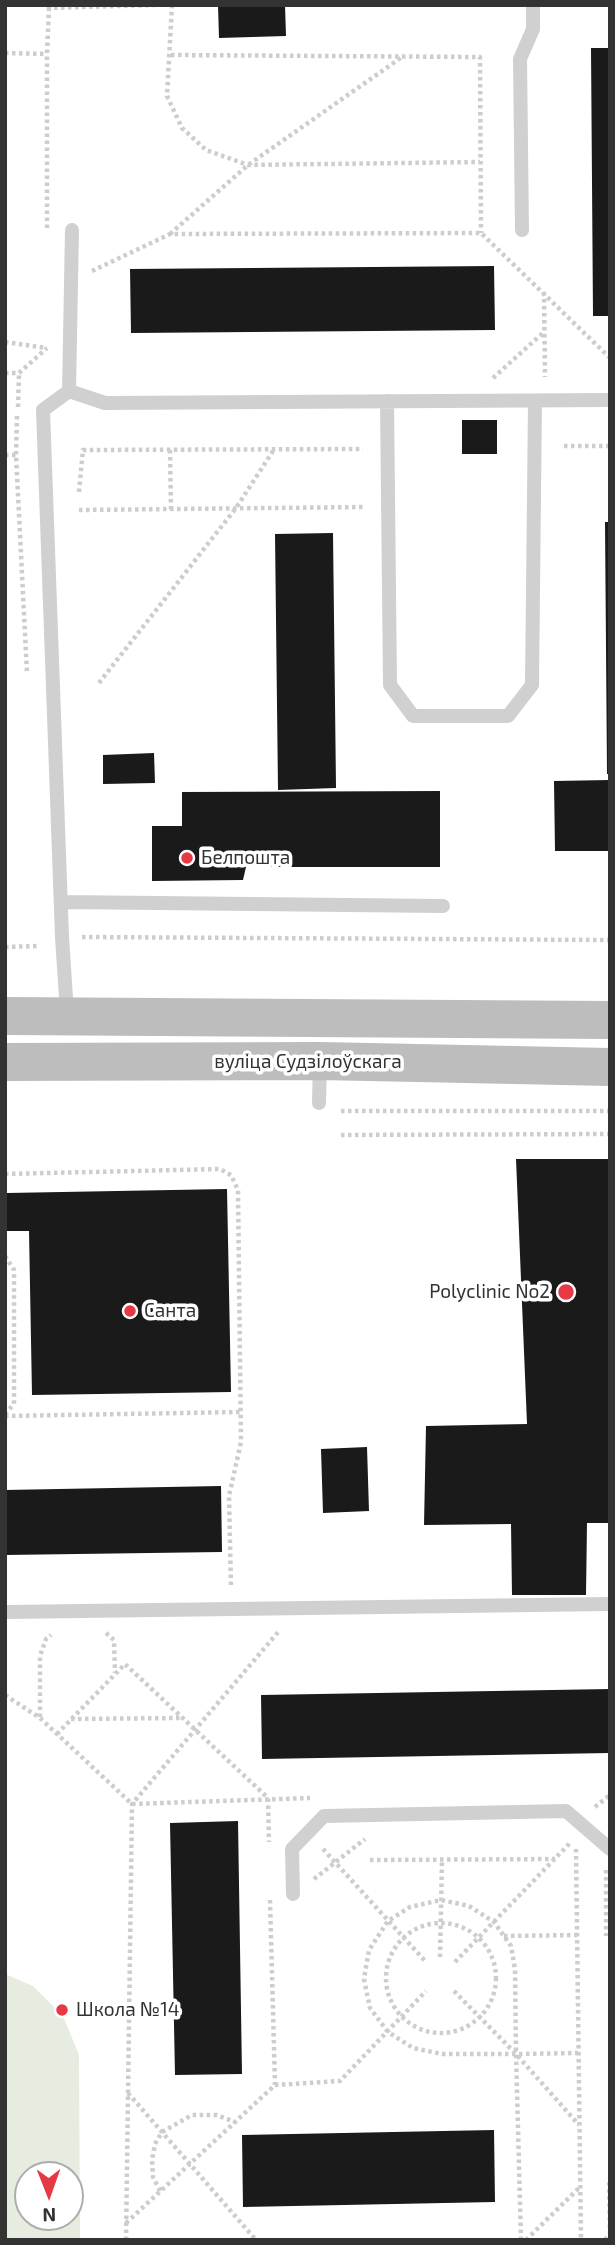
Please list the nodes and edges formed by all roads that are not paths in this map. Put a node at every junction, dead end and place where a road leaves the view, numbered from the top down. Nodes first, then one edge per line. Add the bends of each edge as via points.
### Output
1 (533, 5) edge
2 (72, 230) dead end
3 (522, 230) dead end
4 (69, 391) junction
5 (610, 400) edge
6 (387, 401) junction
7 (535, 401) junction
8 (61, 902) junction
9 (443, 906) dead end
10 (5, 1016) edge
11 (68, 1017) junction
12 (610, 1020) edge
13 (320, 1061) junction
14 (5, 1062) edge
15 (610, 1067) edge
16 (319, 1103) dead end
17 (610, 1604) edge
18 (6, 1612) edge
19 (610, 1849) edge
20 (293, 1894) dead end

1 - 3 lane via 533,29 520,59
2 - 4 lane
4 - 6 lane via 105,402
4 - 8 lane via 43,411
5 - 7 lane
6 - 7 lane
6 - 7 lane via 390,685 413,716 508,716 532,685
8 - 9 lane
8 - 11 lane
10 - 11 main road
11 - 12 main road
13 - 14 main road, вуліца Судзілоўскага
13 - 15 main road, вуліца Судзілоўскага
13 - 16 lane
17 - 18 lane
19 - 20 lane via 566,1811 324,1816 292,1849

